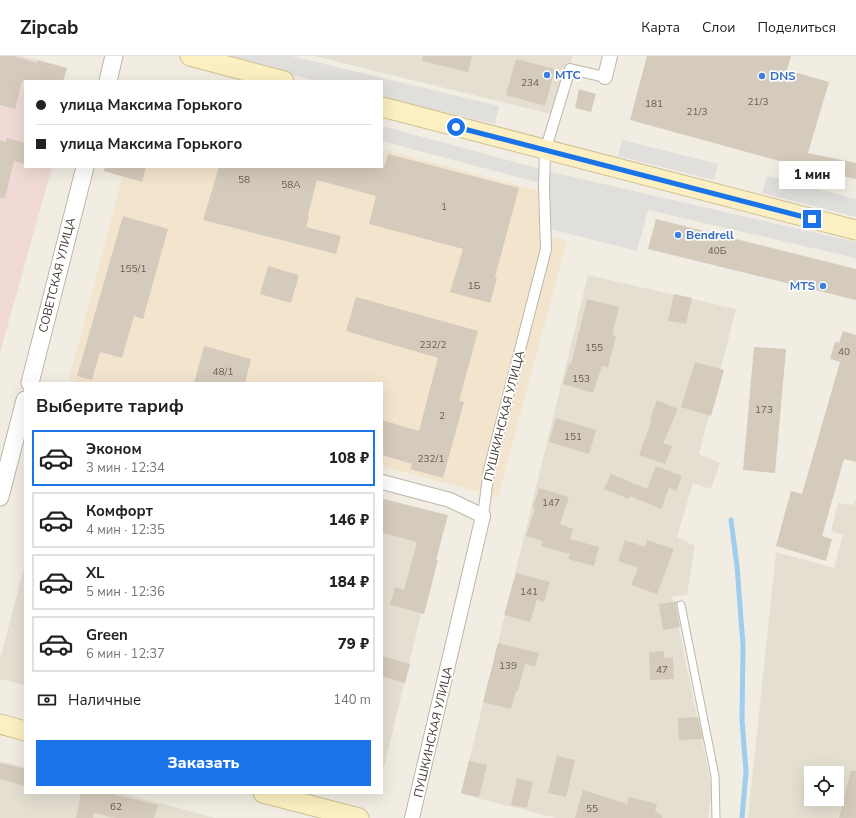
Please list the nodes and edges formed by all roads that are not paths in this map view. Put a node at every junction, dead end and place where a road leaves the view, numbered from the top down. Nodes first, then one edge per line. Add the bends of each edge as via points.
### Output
1 (114, 56) edge
2 (190, 56) edge
3 (610, 56) edge
4 (605, 77) joint
5 (108, 80) edge
6 (280, 80) edge
7 (383, 107) edge
8 (545, 150) junction
9 (85, 168) edge
10 (856, 230) edge
11 (30, 382) edge
12 (24, 404) edge
13 (383, 482) edge
14 (0, 497) edge
15 (483, 516) junction
16 (681, 605) dead end
17 (0, 724) edge
18 (24, 731) edge
19 (267, 794) edge
20 (359, 818) edge
21 (412, 818) edge
22 (716, 818) edge

1 - 5 street
2 - 6 main road
3 - 4 street, ПУШКИНСКАЯ УЛИЦА
4 - 8 street, ПУШКИНСКАЯ УЛИЦА via 570,70
7 - 8 main road
8 - 10 main road
8 - 15 street, ПУШКИНСКАЯ УЛИЦА via 546,249 489,470
9 - 11 street, СОВЕТСКАЯ УЛИЦА
12 - 14 street
13 - 15 street via 450,500
15 - 21 street, ПУШКИНСКАЯ УЛИЦА
16 - 22 lane via 716,776
17 - 18 main road
19 - 20 main road

